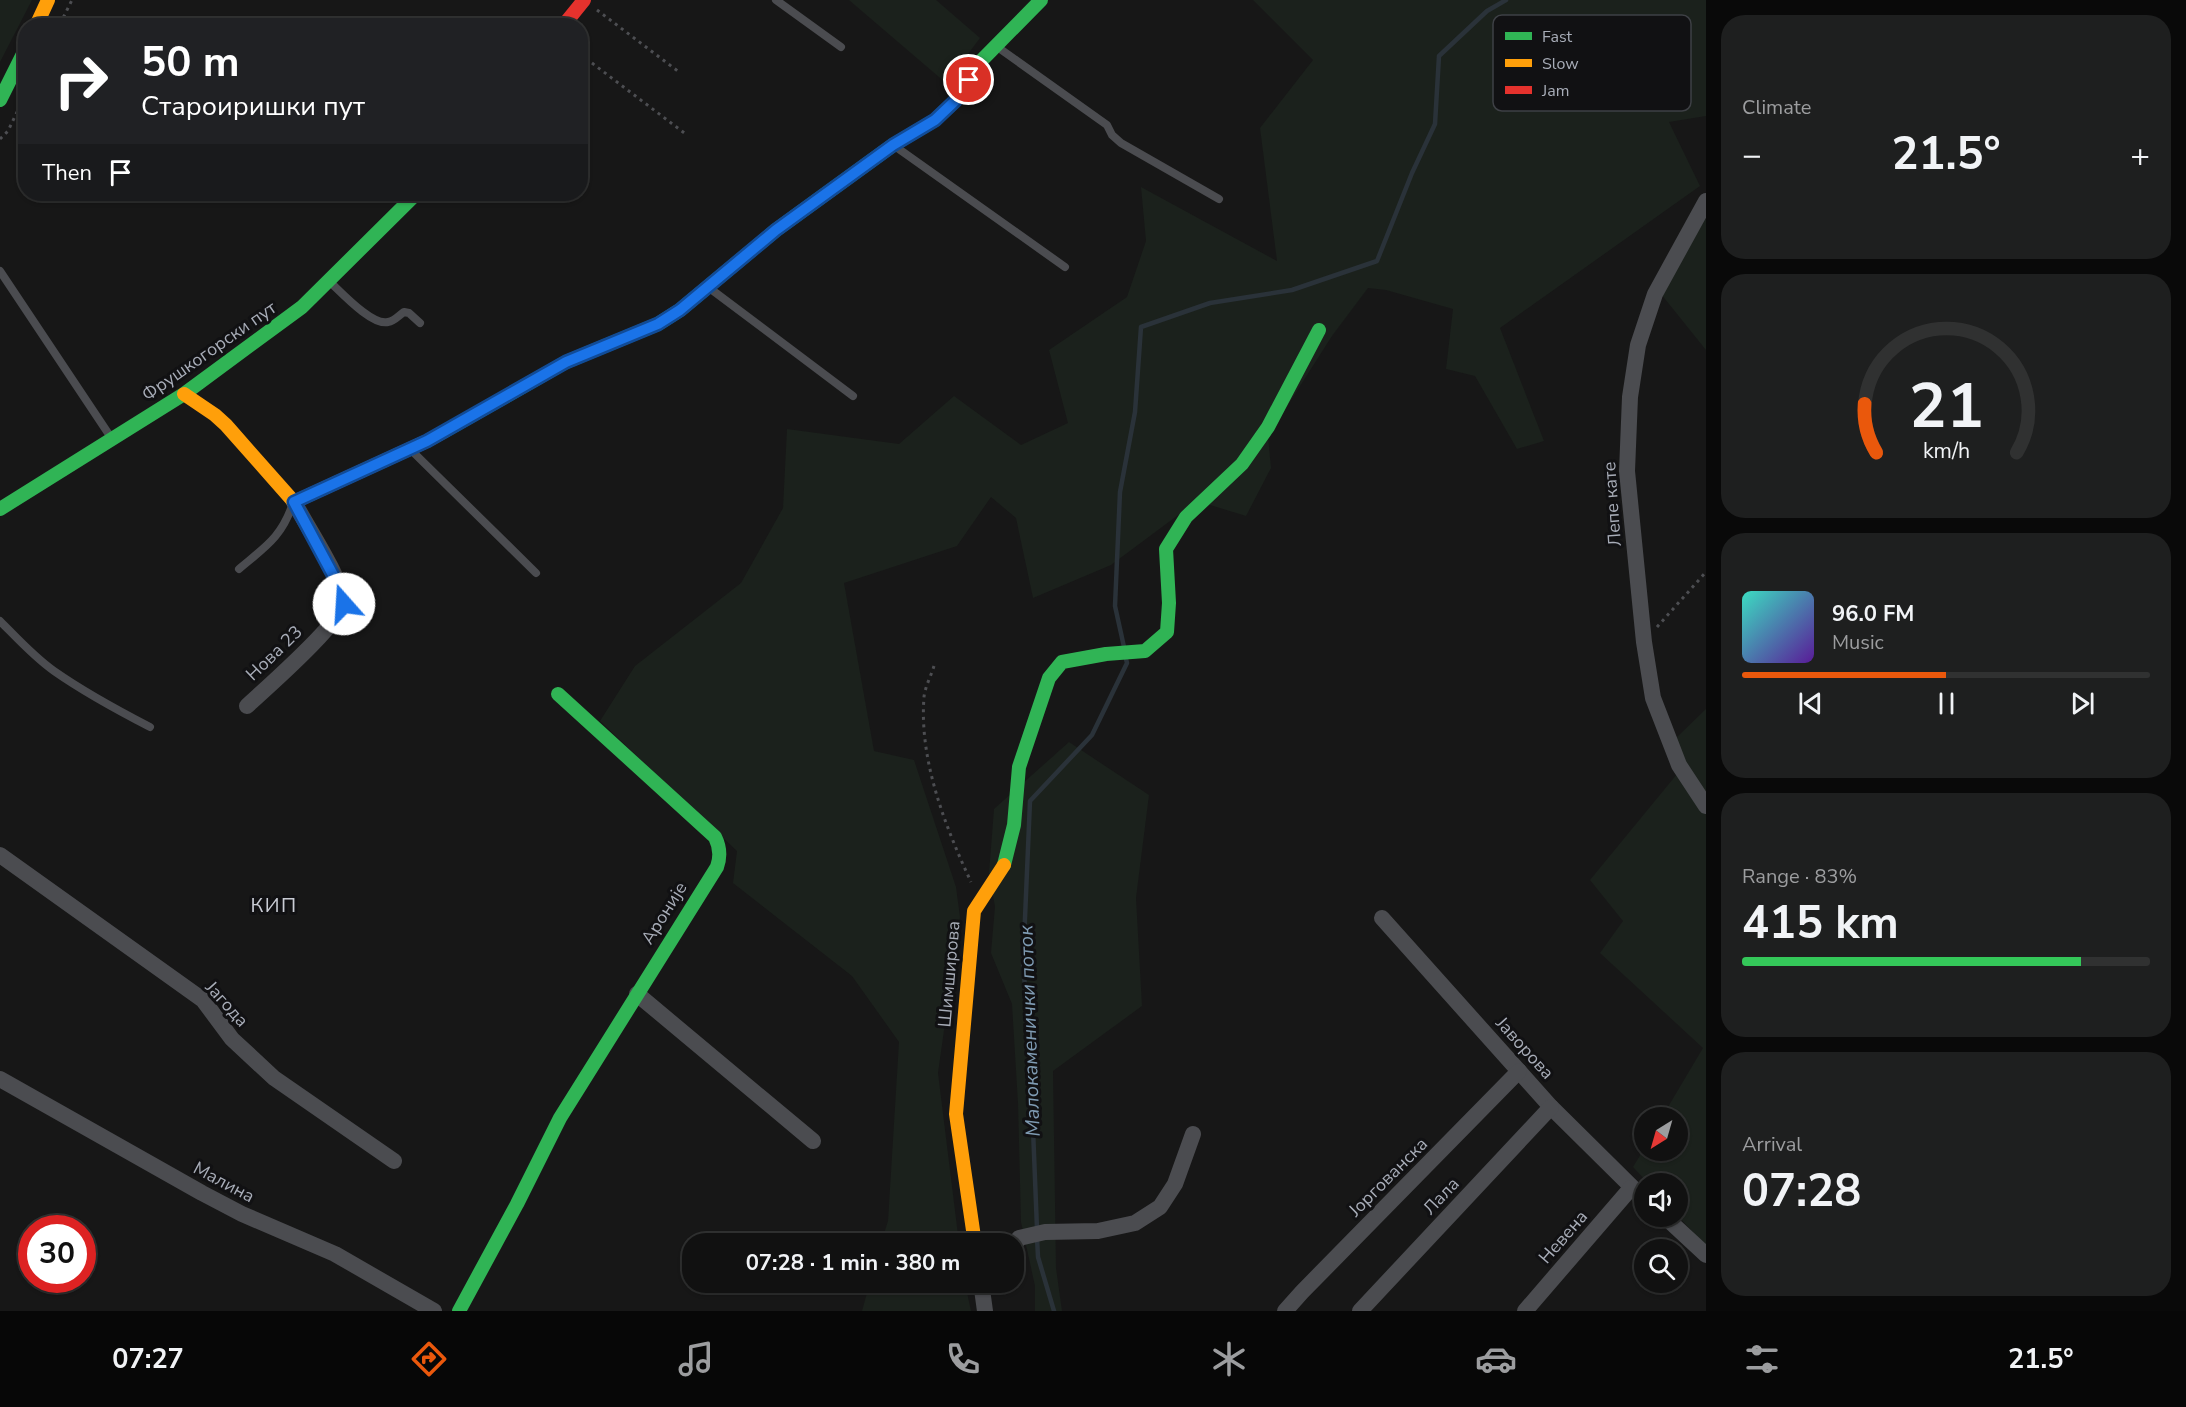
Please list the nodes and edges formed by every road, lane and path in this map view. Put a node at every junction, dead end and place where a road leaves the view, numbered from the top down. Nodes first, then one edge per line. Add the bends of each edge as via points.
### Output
1 (48, 0) edge
2 (72, 0) edge
3 (584, 0) edge
4 (776, 0) edge
5 (1041, 0) edge
6 (40, 18) edge
7 (63, 18) edge
8 (569, 18) edge
9 (995, 46) junction
10 (841, 47) dead end
11 (588, 60) edge
12 (18, 64) edge
13 (679, 72) dead end
14 (0, 100) edge
15 (18, 110) edge
16 (687, 135) dead end
17 (0, 140) edge
18 (893, 145) junction
19 (1219, 199) dead end
20 (409, 201) edge
21 (1706, 201) edge
22 (1065, 267) dead end
23 (0, 270) edge
24 (328, 280) junction
25 (707, 287) junction
26 (420, 323) dead end
27 (1319, 330) dead end
28 (184, 394) junction
29 (853, 396) dead end
30 (112, 440) junction
31 (410, 449) junction
32 (294, 502) junction
33 (0, 509) edge
34 (239, 568) dead end
35 (1706, 572) edge
36 (536, 573) dead end
37 (0, 621) edge
38 (1644, 642) junction
39 (934, 666) dead end
40 (558, 694) dead end
41 (247, 706) dead end
42 (150, 727) dead end
43 (1706, 806) edge
44 (0, 855) edge
45 (972, 885) dead end
46 (1382, 918) dead end
47 (637, 994) junction
48 (1519, 1071) junction
49 (0, 1079) edge
50 (1551, 1107) junction
51 (1193, 1134) dead end
52 (813, 1141) dead end
53 (394, 1161) dead end
54 (1634, 1190) edge
55 (1634, 1198) edge
56 (1676, 1227) edge
57 (973, 1233) edge
58 (1024, 1240) edge
59 (1706, 1255) edge
60 (434, 1311) edge
61 (459, 1311) edge
62 (1285, 1311) edge
63 (1360, 1311) edge
64 (1525, 1311) edge

1 - 6 street
2 - 7 path
3 - 8 street
3 - 13 path
4 - 10 lane
5 - 9 street
9 - 18 street via 956,100 935,120
9 - 19 lane via 1107,125 1121,143
11 - 16 path
12 - 14 street
15 - 17 path
18 - 22 lane
18 - 25 street via 776,230
20 - 24 street, Фрушкогорски пут
21 - 38 street, Лепе кате via 1655,294 1638,345 1630,397 1627,471
23 - 30 lane
24 - 26 lane via 378,322 393,321 404,312
24 - 28 street, Фрушкогорски пут via 302,307
25 - 29 lane
25 - 31 street via 658,324 566,362
27 - 57 street, Шимширова via 1242,465 1186,517 1166,549 1167,632 1145,651 1062,662 1049,678 1019,767 1014,825 1003,869 974,911 956,1114
28 - 30 street, Фрушкогорски пут
28 - 32 street via 230,430
30 - 33 street, Фрушкогорски пут
31 - 32 street
31 - 36 lane
32 - 34 lane via 276,538
32 - 41 street, Нова 23 via 340,588 344,604 319,638
35 - 38 path
37 - 42 lane via 53,670
38 - 43 street, Лепе кате via 1653,698 1679,765
39 - 45 path via 924,694 924,731 933,783 954,847
40 - 47 street, Ароније via 718,842 717,867
44 - 53 street, Јагода via 203,1000 232,1039 274,1078
46 - 48 street, Јаворова
47 - 52 street
47 - 61 street, Ароније via 561,1118
48 - 50 street, Јаворова
48 - 62 street, Јоргованска
49 - 60 street, Малина via 202,1193 335,1254
50 - 54 street, Јаворова
50 - 63 street, Лала
51 - 58 street via 1175,1184 1160,1207 1135,1223 1098,1231 1045,1232
55 - 64 street, Невена
56 - 59 street

